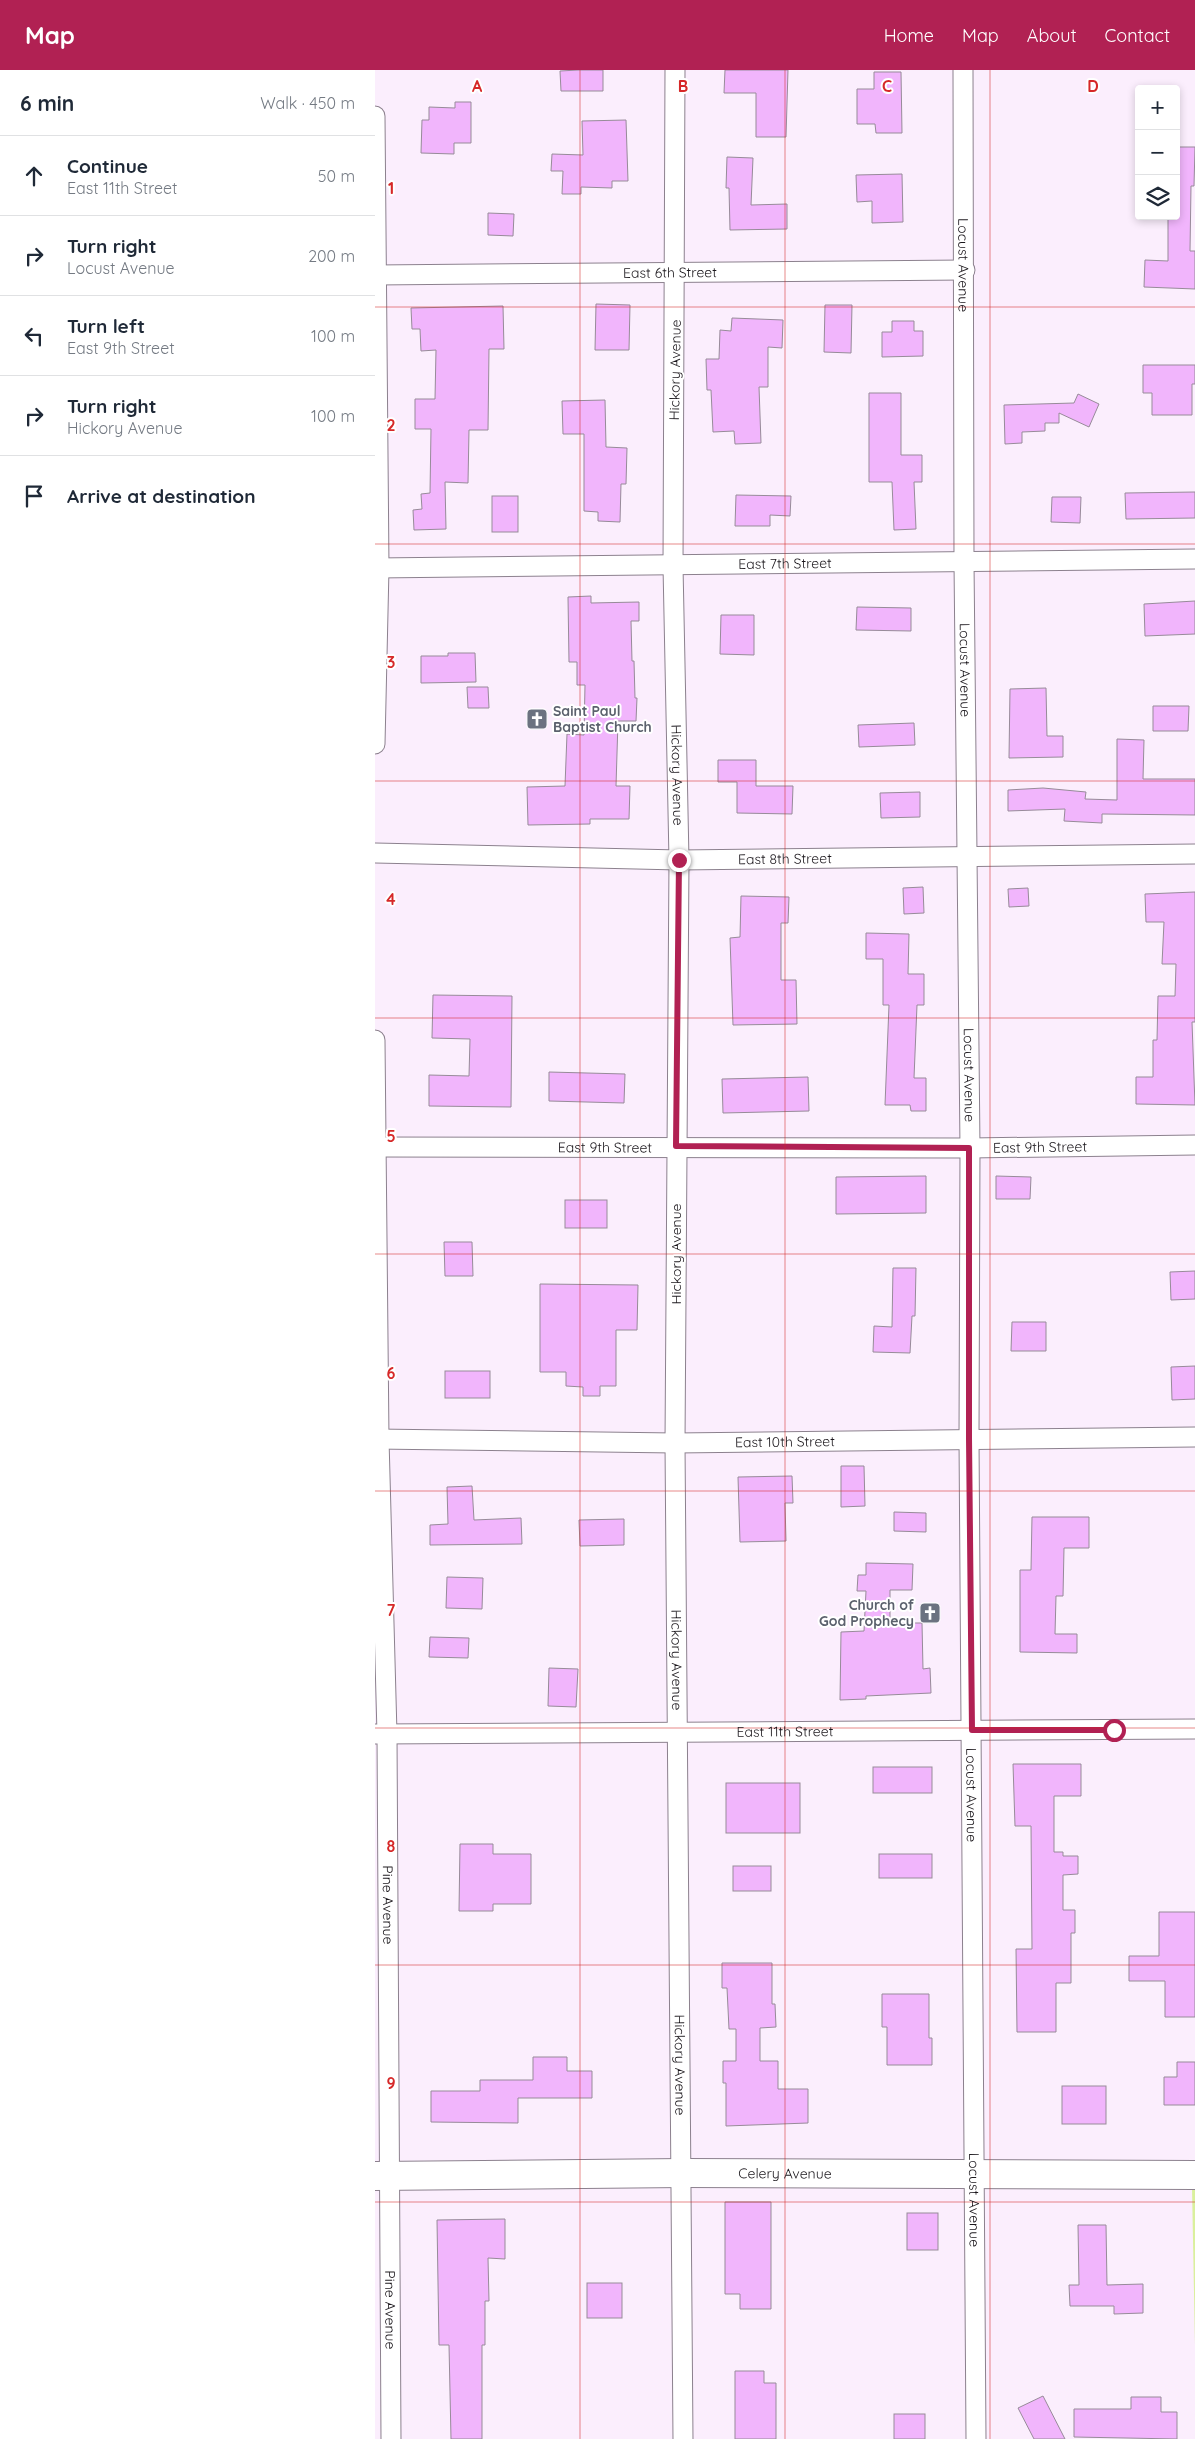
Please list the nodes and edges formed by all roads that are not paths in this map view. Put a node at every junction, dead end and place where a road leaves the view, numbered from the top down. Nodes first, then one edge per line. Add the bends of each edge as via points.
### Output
1 (675, 70) edge
2 (963, 70) edge
3 (375, 116) edge
4 (965, 270) junction
5 (676, 272) junction
6 (376, 275) edge
7 (1195, 559) edge
8 (964, 562) junction
9 (673, 566) junction
10 (377, 568) edge
11 (375, 744) edge
12 (375, 853) edge
13 (1195, 854) edge
14 (966, 856) junction
15 (679, 860) junction
16 (375, 1040) edge
17 (1195, 1145) edge
18 (676, 1146) junction
19 (376, 1147) edge
20 (969, 1148) junction
21 (1195, 1437) edge
22 (969, 1438) junction
23 (377, 1439) edge
24 (675, 1443) junction
25 (1195, 1729) edge
26 (972, 1730) junction
27 (678, 1732) junction
28 (381, 1734) edge
29 (683, 2173) junction
30 (974, 2175) junction
31 (1195, 2175) edge
32 (382, 2176) edge
33 (391, 2439) edge
34 (683, 2439) edge
35 (976, 2439) edge

1 - 5 street, Hickory Avenue
2 - 4 street, Locust Avenue
3 - 6 street
4 - 5 street, East 6th Street
4 - 8 street, Locust Avenue
5 - 6 street, East 6th Street
5 - 9 street, Hickory Avenue
6 - 10 street
7 - 8 street, East 7th Street
8 - 9 street, East 7th Street
8 - 14 street, Locust Avenue
9 - 10 street, East 7th Street
9 - 15 street, Hickory Avenue
10 - 11 street
12 - 15 street, East 8th Street
13 - 14 street, East 8th Street
14 - 15 street, East 8th Street
14 - 20 street, Locust Avenue
15 - 18 street, Hickory Avenue
16 - 19 street, Pine Avenue
17 - 20 street, East 9th Street
18 - 19 street, East 9th Street
18 - 20 street, East 9th Street
18 - 24 street, Hickory Avenue
19 - 23 street, Pine Avenue
20 - 22 street, Locust Avenue
21 - 22 street, East 10th Street
22 - 24 street, East 10th Street
22 - 26 street, Locust Avenue
23 - 24 street, East 10th Street
23 - 28 street, Pine Avenue
24 - 27 street, Hickory Avenue
25 - 26 street, East 11th Street
26 - 27 street, East 11th Street
26 - 30 street, Locust Avenue
27 - 28 street, East 11th Street
27 - 29 street, Hickory Avenue
28 - 32 street, Pine Avenue
29 - 30 main road, Celery Avenue
29 - 32 main road, Celery Avenue
29 - 34 street, Hickory Avenue
30 - 31 main road, Celery Avenue
30 - 35 street, Locust Avenue
32 - 33 street, Pine Avenue

